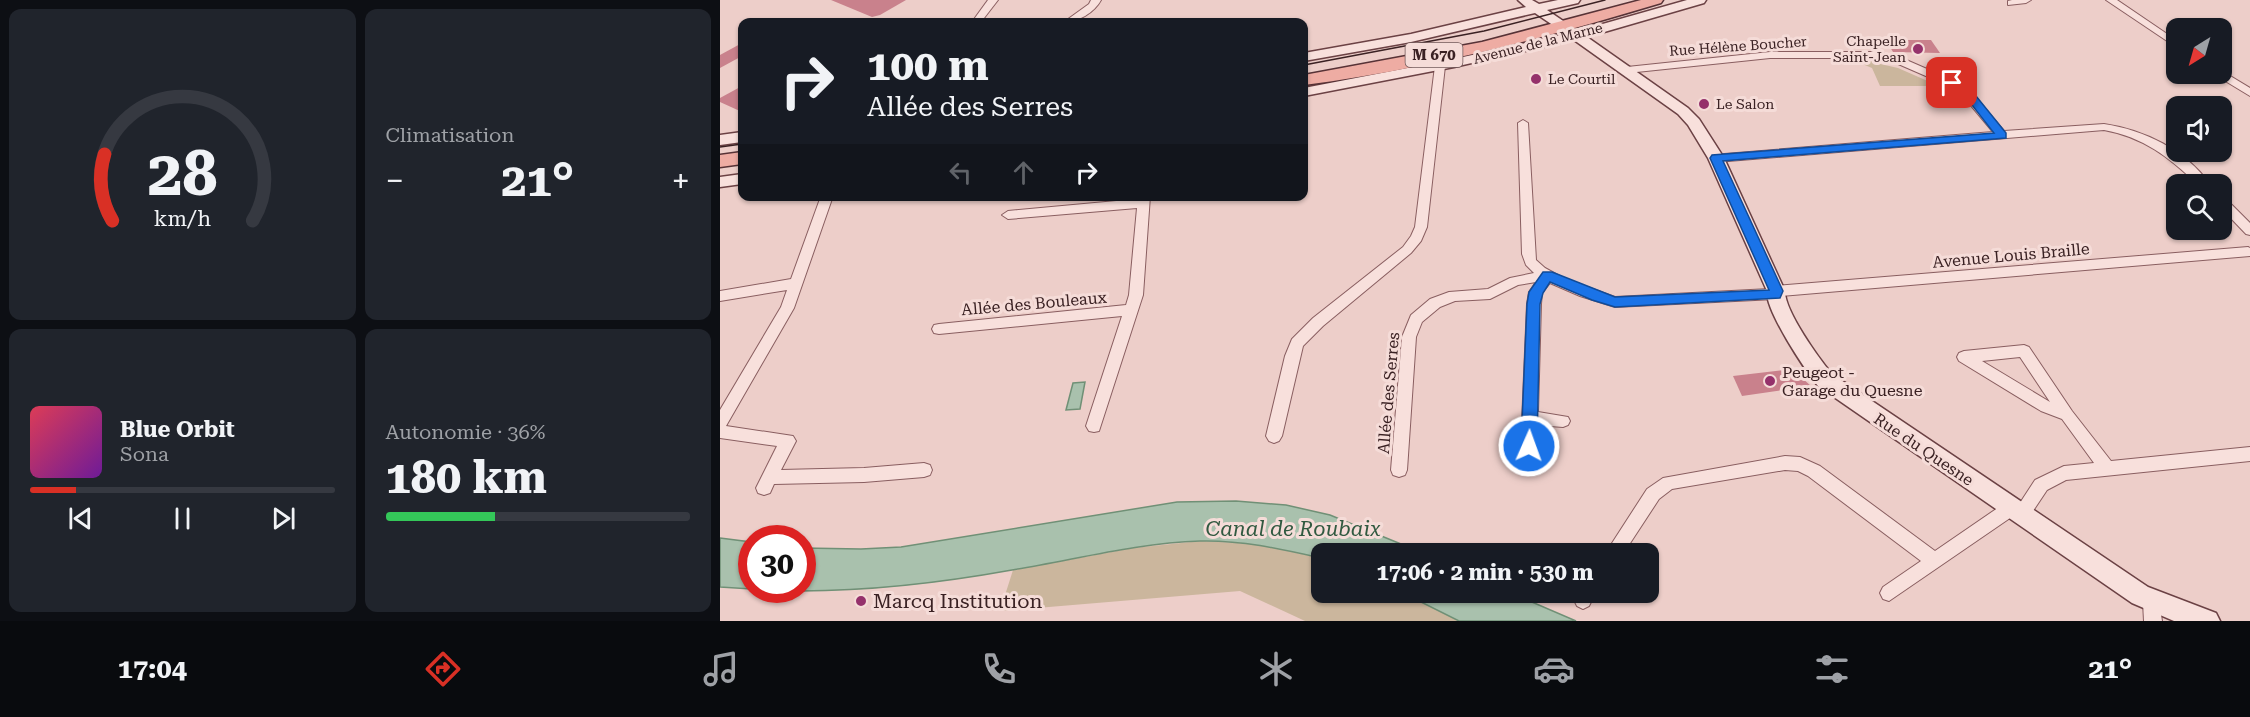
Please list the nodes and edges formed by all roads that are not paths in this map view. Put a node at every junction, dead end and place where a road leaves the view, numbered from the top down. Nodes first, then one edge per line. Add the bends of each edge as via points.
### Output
1 (993, 0) edge
2 (1096, 0) edge
3 (1524, 0) edge
4 (1574, 0) edge
5 (1630, 0) edge
6 (1656, 0) edge
7 (1700, 0) edge
8 (2026, 0) edge
9 (2111, 0) edge
10 (2011, 3) dead end
11 (1537, 10) junction
12 (979, 18) edge
13 (1074, 18) edge
14 (1565, 27) junction
15 (2166, 37) edge
16 (1308, 56) edge
17 (1440, 66) junction
18 (1308, 70) edge
19 (1627, 70) junction
20 (1308, 79) edge
21 (2232, 81) edge
22 (1308, 91) edge
23 (2250, 93) edge
24 (1523, 123) dead end
25 (2002, 136) junction
26 (738, 138) edge
27 (720, 140) edge
28 (1716, 158) junction
29 (738, 159) edge
30 (720, 161) edge
31 (738, 168) edge
32 (720, 170) edge
33 (2193, 174) edge
34 (738, 180) edge
35 (720, 182) edge
36 (825, 201) edge
37 (1135, 201) edge
38 (1144, 201) edge
39 (2232, 213) edge
40 (1008, 215) dead end
41 (2250, 232) edge
42 (2249, 253) edge
43 (1548, 275) junction
44 (797, 283) junction
45 (1775, 293) junction
46 (720, 296) edge
47 (1132, 310) junction
48 (939, 329) dead end
49 (2067, 415) junction
50 (1530, 418) junction
51 (1563, 421) dead end
52 (720, 423) edge
53 (1094, 426) dead end
54 (720, 432) edge
55 (1274, 436) dead end
56 (1529, 446) dead end
57 (2250, 454) edge
58 (2107, 468) junction
59 (924, 470) dead end
60 (1399, 470) dead end
61 (2016, 511) junction
62 (1620, 543) edge
63 (1935, 561) junction
64 (1889, 593) dead end
65 (2152, 602) junction
66 (2153, 621) edge
67 (2208, 621) edge

1 - 12 street
2 - 13 street
3 - 11 street, Rue du Quesne
4 - 11 street, Avenue de la Marne
5 - 14 main road, Avenue de la Marne / M 670
6 - 14 main road, Avenue de la Marne / M 670
7 - 14 street, Avenue de la Marne
8 - 10 street
9 - 15 street
11 - 14 street, Rue du Quesne
11 - 16 street, Avenue de la Marne
14 - 17 street, Avenue de la Marne
14 - 18 main road, Avenue de la Marne / M 670
14 - 19 street, Rue du Quesne
14 - 20 main road, Avenue de la Marne / M 670
17 - 22 street, Avenue de la Marne
17 - 55 street via 1418,238 1297,343
19 - 25 street, Rue Hélène Boucher via 1780,55 1879,55 1962,88
19 - 28 street, Rue du Quesne via 1690,117
21 - 23 street
24 - 43 street via 1528,254 1531,264
25 - 28 street
25 - 33 street via 2097,128 2122,130 2163,147
26 - 27 street
28 - 45 street, Rue du Quesne
29 - 30 main road
31 - 32 main road
34 - 35 street
36 - 44 street
37 - 40 street
38 - 47 street via 1138,285
39 - 41 street
41 - 42 street via 2242,239
42 - 45 street, Avenue Louis Braille
43 - 45 street via 1615,302
43 - 50 street via 1533,304
43 - 60 street, Allée des Serres via 1515,282 1490,294 1445,299 1426,308 1416,319 1409,337
44 - 46 street
44 - 52 street via 782,319
45 - 61 street, Rue du Quesne via 1806,357 1826,380
47 - 48 street, Allée des Bouleaux
47 - 53 street
49 - 49 street via 2024,351 1964,357 2046,407
49 - 58 street
50 - 51 street
50 - 56 street
54 - 59 street via 788,441 767,483
57 - 58 street
58 - 61 street via 2064,473 2048,480
61 - 63 street
61 - 65 street, Rue du Quesne
62 - 63 street via 1653,494 1669,483 1793,463 1814,471
63 - 64 street
65 - 66 street
65 - 67 street, Rue du Quesne

